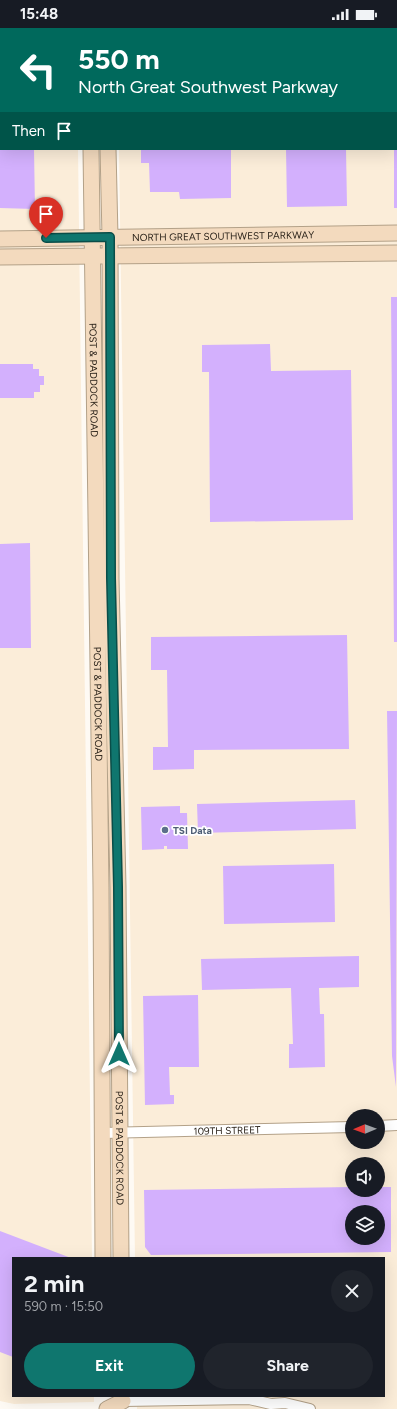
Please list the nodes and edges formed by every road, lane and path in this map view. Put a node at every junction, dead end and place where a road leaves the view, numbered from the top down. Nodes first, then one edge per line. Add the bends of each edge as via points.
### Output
1 (91, 150) edge
2 (108, 150) edge
3 (397, 233) edge
4 (331, 234) junction
5 (92, 237) junction
6 (110, 237) junction
7 (0, 239) edge
8 (331, 253) junction
9 (397, 253) edge
10 (92, 256) junction
11 (110, 256) junction
12 (0, 257) edge
13 (94, 373) junction
14 (110, 373) junction
15 (104, 578) junction
16 (101, 887) junction
17 (118, 887) junction
18 (385, 1126) edge
19 (397, 1126) edge
20 (345, 1127) edge
21 (120, 1133) junction
22 (103, 1134) junction
23 (103, 1257) edge
24 (121, 1257) edge
25 (104, 1397) edge
26 (123, 1402) edge
27 (271, 1404) junction
28 (104, 1409) edge
29 (107, 1409) edge
30 (260, 1409) edge
31 (310, 1409) edge

1 - 5 street, POST & PADDOCK ROAD
2 - 6 street, POST & PADDOCK ROAD
3 - 4 street, NORTH GREAT SOUTHWEST PARKWAY
4 - 6 street, NORTH GREAT SOUTHWEST PARKWAY
4 - 8 street
5 - 6 street, NORTH GREAT SOUTHWEST PARKWAY
5 - 7 street, NORTH GREAT SOUTHWEST PARKWAY
5 - 10 street, POST & PADDOCK ROAD
6 - 11 street, POST & PADDOCK ROAD
8 - 9 street, NORTH GREAT SOUTHWEST PARKWAY
8 - 11 street, NORTH GREAT SOUTHWEST PARKWAY
10 - 11 street, NORTH GREAT SOUTHWEST PARKWAY
10 - 12 street, NORTH GREAT SOUTHWEST PARKWAY
10 - 13 street, POST & PADDOCK ROAD
11 - 14 street, POST & PADDOCK ROAD
13 - 14 street
13 - 15 street, POST & PADDOCK ROAD
14 - 15 street, POST & PADDOCK ROAD
15 - 16 street, POST & PADDOCK ROAD
15 - 17 street, POST & PADDOCK ROAD
16 - 17 street
16 - 22 street, POST & PADDOCK ROAD
17 - 21 street, POST & PADDOCK ROAD
18 - 19 street
20 - 21 street, 109TH STREET
21 - 22 street, 109TH STREET
21 - 24 street, POST & PADDOCK ROAD
22 - 23 street, POST & PADDOCK ROAD
25 - 28 street
26 - 27 street via 250,1399
26 - 29 street
27 - 30 street
27 - 31 street via 285,1403

